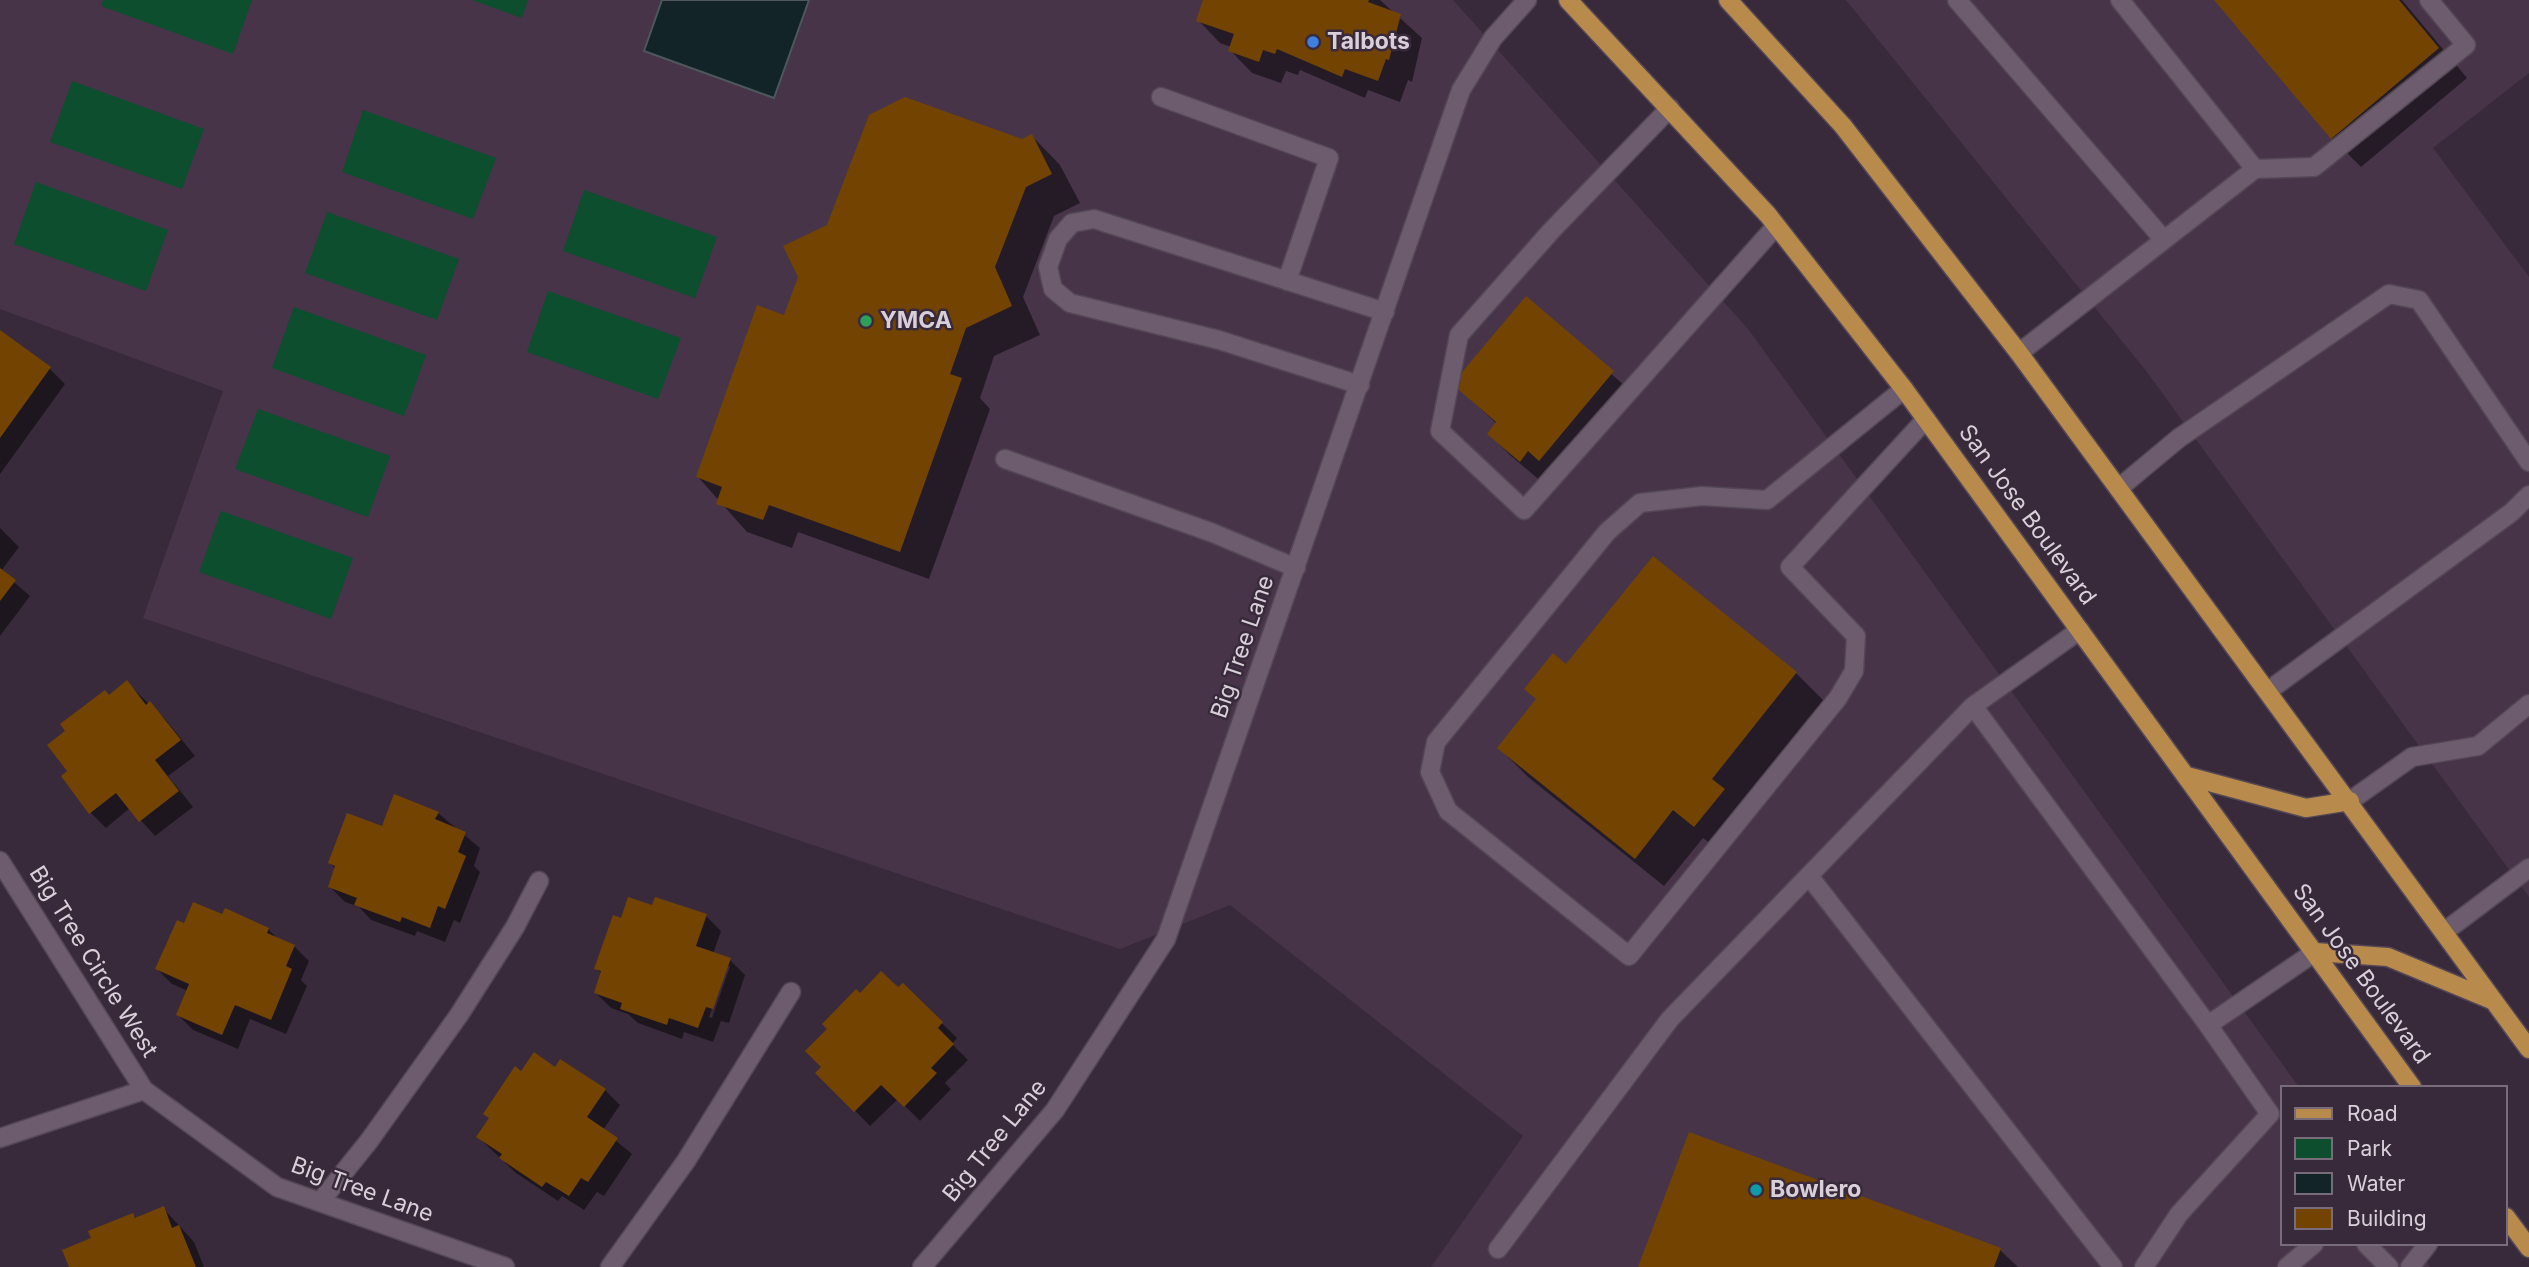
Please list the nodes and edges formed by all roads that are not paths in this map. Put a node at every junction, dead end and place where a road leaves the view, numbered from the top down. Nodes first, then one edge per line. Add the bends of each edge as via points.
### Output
1 (1527, 0) edge
2 (1568, 0) edge
3 (1728, 0) edge
4 (1957, 0) edge
5 (2120, 0) edge
6 (2429, 0) edge
7 (1161, 97) dead end
8 (1670, 108) junction
9 (2255, 169) junction
10 (1776, 226) junction
11 (2164, 240) junction
12 (1287, 281) junction
13 (1385, 312) junction
14 (2019, 353) junction
15 (1360, 385) junction
16 (1904, 389) junction
17 (1926, 419) junction
18 (1005, 459) dead end
19 (2529, 463) edge
20 (2119, 488) junction
21 (2529, 495) edge
22 (1296, 568) junction
23 (2081, 630) junction
24 (2268, 691) junction
25 (2529, 704) edge
26 (1973, 706) junction
27 (2187, 776) junction
28 (2350, 801) junction
29 (0, 861) edge
30 (2529, 868) edge
31 (1808, 876) junction
32 (539, 881) dead end
33 (2444, 932) junction
34 (2315, 952) junction
35 (791, 992) dead end
36 (2494, 1001) junction
37 (2208, 1025) junction
38 (2529, 1049) edge
39 (2411, 1085) edge
40 (144, 1090) junction
41 (0, 1138) edge
42 (320, 1202) junction
43 (2508, 1219) edge
44 (2312, 1246) edge
45 (2368, 1246) edge
46 (2426, 1246) edge
47 (2529, 1248) edge
48 (1498, 1249) dead end
49 (505, 1267) edge
50 (610, 1267) edge
51 (922, 1267) edge
52 (2113, 1267) edge
53 (2144, 1267) edge
54 (2287, 1267) edge
55 (2389, 1267) edge
56 (2410, 1267) edge

1 - 13 street, Big Tree Lane via 1493,38 1461,90
2 - 8 main road, San Jose Boulevard
3 - 14 main road via 1843,126
4 - 11 street
5 - 9 street
6 - 9 street via 2466,45 2314,167
7 - 12 street via 1329,158
8 - 10 main road, San Jose Boulevard
8 - 10 street via 1459,335 1440,431 1524,510
9 - 11 street
10 - 16 main road, San Jose Boulevard
11 - 14 street
12 - 13 street
12 - 15 street via 1094,219 1072,223 1058,239 1048,267 1053,289 1070,303 1219,340
13 - 15 street, Big Tree Lane
14 - 20 main road
15 - 22 street, Big Tree Lane
16 - 17 main road, San Jose Boulevard
16 - 17 street via 1767,500 1702,496 1640,503 1607,532 1436,742 1430,772 1448,811 1629,956 1838,698 1854,671 1856,636 1790,567
17 - 23 main road, San Jose Boulevard
18 - 22 street via 1213,533
19 - 20 street via 2419,300 2389,294 2179,438
20 - 24 main road
21 - 24 street
22 - 51 street, Big Tree Lane via 1166,939 1055,1110
23 - 26 street
23 - 27 main road, San Jose Boulevard
24 - 28 main road
25 - 28 street via 2478,746 2412,757
26 - 31 street
26 - 37 street
27 - 28 main road via 2306,808
27 - 34 main road, San Jose Boulevard
28 - 33 main road
29 - 40 street, Big Tree Circle West
30 - 33 street
31 - 48 street via 1670,1019
31 - 52 street
32 - 42 street via 460,1015
33 - 36 main road
34 - 36 main road via 2388,957
34 - 37 street
34 - 39 main road, San Jose Boulevard
35 - 50 street via 686,1161
36 - 38 main road
37 - 53 street via 2270,1114 2179,1214
40 - 41 street
40 - 42 street, Big Tree Lane via 277,1186
42 - 49 street, Big Tree Lane
43 - 47 main road
44 - 54 street
45 - 55 street
46 - 56 street

